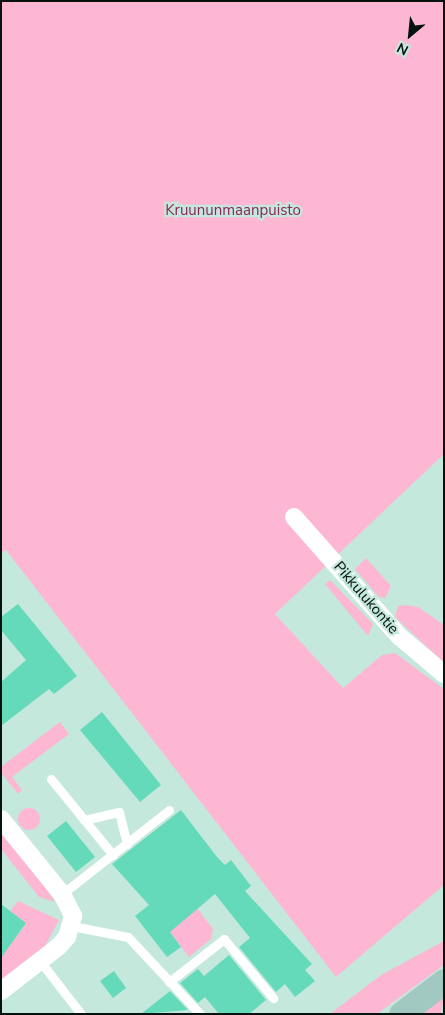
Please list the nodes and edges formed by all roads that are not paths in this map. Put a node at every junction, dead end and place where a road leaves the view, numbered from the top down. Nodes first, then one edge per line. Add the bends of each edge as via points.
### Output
1 (294, 517) dead end
2 (444, 674) edge
3 (51, 779) dead end
4 (169, 810) dead end
5 (1, 819) edge
6 (84, 820) junction
7 (127, 844) junction
8 (113, 855) junction
9 (62, 894) junction
10 (72, 926) junction
11 (40, 961) junction
12 (444, 981) edge
13 (169, 982) junction
14 (1, 991) edge
15 (273, 998) dead end
16 (81, 1014) edge
17 (200, 1014) edge
18 (401, 1014) edge

1 - 2 street, Pikkulukontie via 400,636
3 - 6 lane
4 - 7 lane
5 - 9 street
6 - 7 lane via 119,812
6 - 8 lane
7 - 8 lane
8 - 9 lane
9 - 10 street via 71,906
10 - 11 street via 67,937
10 - 13 lane via 128,938
11 - 14 street
11 - 16 lane
12 - 18 main road
13 - 15 lane via 224,939
13 - 17 lane

